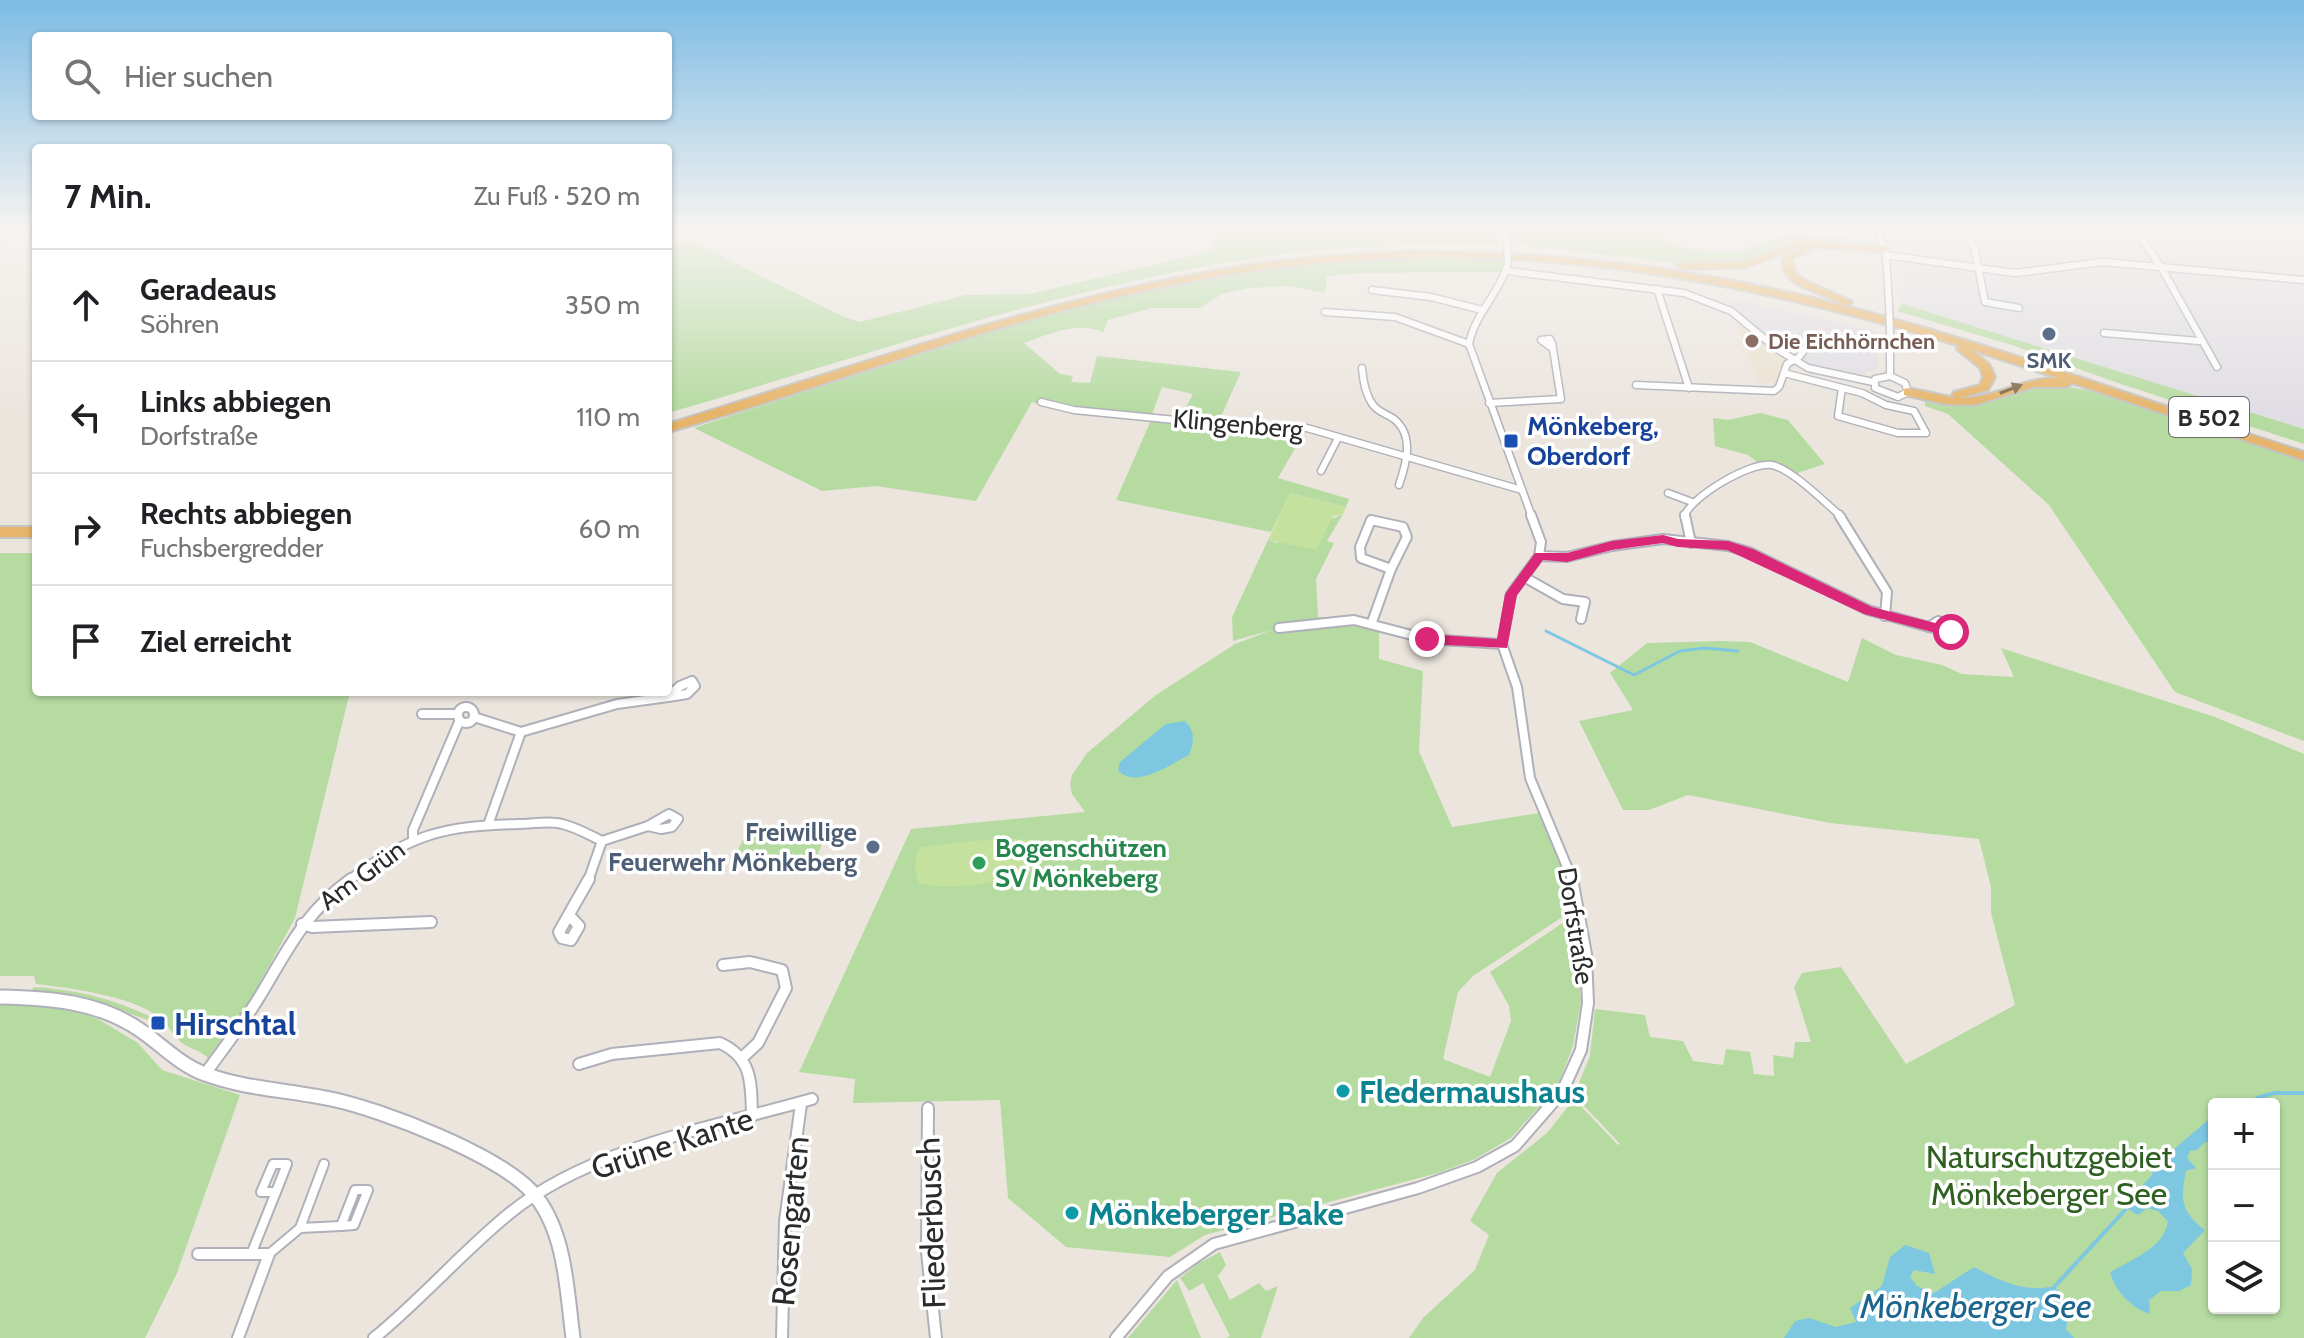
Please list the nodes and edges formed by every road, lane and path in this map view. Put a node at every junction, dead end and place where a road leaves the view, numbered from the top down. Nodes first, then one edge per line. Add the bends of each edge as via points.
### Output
1 (1108, 289) edge
2 (1139, 289) edge
3 (1497, 289) edge
4 (1657, 289) edge
5 (1660, 289) edge
6 (1754, 289) edge
7 (1788, 289) edge
8 (1817, 289) edge
9 (1889, 289) edge
10 (1983, 289) edge
11 (2173, 289) edge
12 (1372, 290) dead end
13 (1851, 304) junction
14 (2019, 308) dead end
15 (1482, 310) junction
16 (1325, 312) dead end
17 (2104, 333) dead end
18 (1934, 334) junction
19 (1811, 341) dead end
20 (2199, 341) junction
21 (1469, 344) junction
22 (1552, 348) dead end
23 (1793, 360) junction
24 (2217, 367) dead end
25 (1362, 368) dead end
26 (1784, 373) junction
27 (1890, 376) junction
28 (1873, 382) junction
29 (1636, 385) dead end
30 (1689, 388) junction
31 (1842, 388) junction
32 (1908, 390) junction
33 (2116, 393) junction
34 (1041, 402) dead end
35 (1489, 403) junction
36 (704, 413) junction
37 (672, 419) edge
38 (672, 426) edge
39 (1338, 438) junction
40 (2304, 448) edge
41 (2304, 456) edge
42 (1409, 457) junction
43 (1321, 471) dead end
44 (1399, 485) dead end
45 (1522, 490) junction
46 (1668, 493) dead end
47 (1692, 502) junction
48 (0, 532) edge
49 (32, 532) edge
50 (0, 541) edge
51 (32, 541) edge
52 (1691, 543) junction
53 (1539, 556) junction
54 (1391, 569) junction
55 (1524, 577) junction
56 (1885, 616) junction
57 (1581, 619) dead end
58 (1372, 622) junction
59 (1929, 627) dead end
60 (1279, 628) dead end
61 (1502, 644) junction
62 (668, 697) dead end
63 (422, 714) dead end
64 (458, 718) junction
65 (521, 732) junction
66 (488, 825) junction
67 (648, 826) dead end
68 (413, 839) junction
69 (602, 841) junction
70 (569, 915) dead end
71 (431, 922) dead end
72 (302, 924) junction
73 (723, 965) dead end
74 (0, 997) edge
75 (744, 1056) junction
76 (579, 1064) dead end
77 (205, 1074) junction
78 (806, 1102) joint
79 (928, 1108) dead end
80 (752, 1116) junction
81 (324, 1164) dead end
82 (276, 1192) dead end
83 (536, 1196) junction
84 (341, 1226) junction
85 (300, 1228) junction
86 (252, 1252) junction
87 (198, 1254) dead end
88 (269, 1254) junction
89 (238, 1338) edge
90 (374, 1338) edge
91 (573, 1338) edge
92 (782, 1338) edge
93 (936, 1338) edge
94 (1116, 1338) edge

1 - 36 highway, B 502 via 1019,312
2 - 36 highway, B 502
3 - 15 street
4 - 30 street
5 - 23 street via 1731,311
6 - 18 highway, B 502
7 - 13 highway, B 502
8 - 13 highway
9 - 27 street, bridge
10 - 14 street via 1985,302
11 - 20 street
12 - 15 street
13 - 40 highway, B 502
15 - 21 street
16 - 21 street via 1395,317
17 - 20 street
18 - 32 highway via 1975,357 1989,377 1984,387 1959,395
18 - 33 highway, B 502
19 - 23 street
20 - 24 street
21 - 35 street
22 - 35 street via 1561,399
23 - 26 street
23 - 28 street
25 - 42 street via 1363,385 1374,407 1401,424
26 - 30 street via 1774,391
26 - 31 street
27 - 28 street
27 - 32 street
28 - 32 street via 1889,396
29 - 30 street
31 - 31 street via 1838,416 1898,433 1926,433 1914,411
32 -> 33 highway via 1965,402 2035,382
33 - 41 highway, B 502
34 - 39 street, Klingenberg via 1226,425 1293,425
35 - 45 street
36 - 37 highway, B 502
36 - 38 highway, B 502
39 - 42 street, Klingenberg
39 - 43 street
42 - 44 street
42 - 45 street, Klingenberg
45 - 53 street via 1538,528
46 - 47 street
47 - 52 street via 1684,518
47 - 56 street via 1762,465 1791,475 1831,506 1851,530 1887,592
48 - 49 highway
50 - 51 highway
52 - 53 street via 1663,539 1567,557
52 - 56 street via 1749,552
53 - 55 street, Dorfstraße
54 - 54 street via 1407,532 1371,520 1359,556
54 - 58 street
55 - 57 street via 1563,599 1585,602
55 - 61 street, Dorfstraße via 1511,594
56 - 59 street
58 - 60 street
58 - 61 street via 1427,639
61 - 94 street, Dorfstraße via 1517,687 1530,778 1574,883 1586,954 1588,1003 1581,1050 1562,1092 1515,1146 1477,1167 1214,1244 1168,1276
62 - 65 street via 617,704
63 - 64 street
64 - 65 street via 472,708 474,717
64 - 68 street
65 - 66 street
66 - 68 street, Am Grün
66 - 69 street, Am Grün via 561,823
67 - 69 street
68 - 72 street, Am Grün via 357,873
69 - 70 street via 594,870
71 - 72 street
72 - 77 street, Am Grün via 257,1001
73 - 75 street via 750,962 782,970 786,979 758,1043
74 - 77 street via 86,1004 117,1016 179,1063
75 - 76 street via 720,1043 612,1054
75 - 80 street
77 - 83 street via 342,1101 454,1144 517,1179
78 - 80 street, Grüne Kante
78 - 92 street, Rosengarten via 786,1203
79 - 93 street, Fliederbusch via 928,1262
80 - 83 street, Grüne Kante via 622,1153
81 - 85 street
82 - 86 street
83 - 90 street, Grüne Kante via 510,1213
83 - 91 street via 559,1250
84 - 84 street via 354,1225 368,1190 355,1190
84 - 85 street
85 - 88 street
86 - 87 street
86 - 88 street
88 - 89 street

